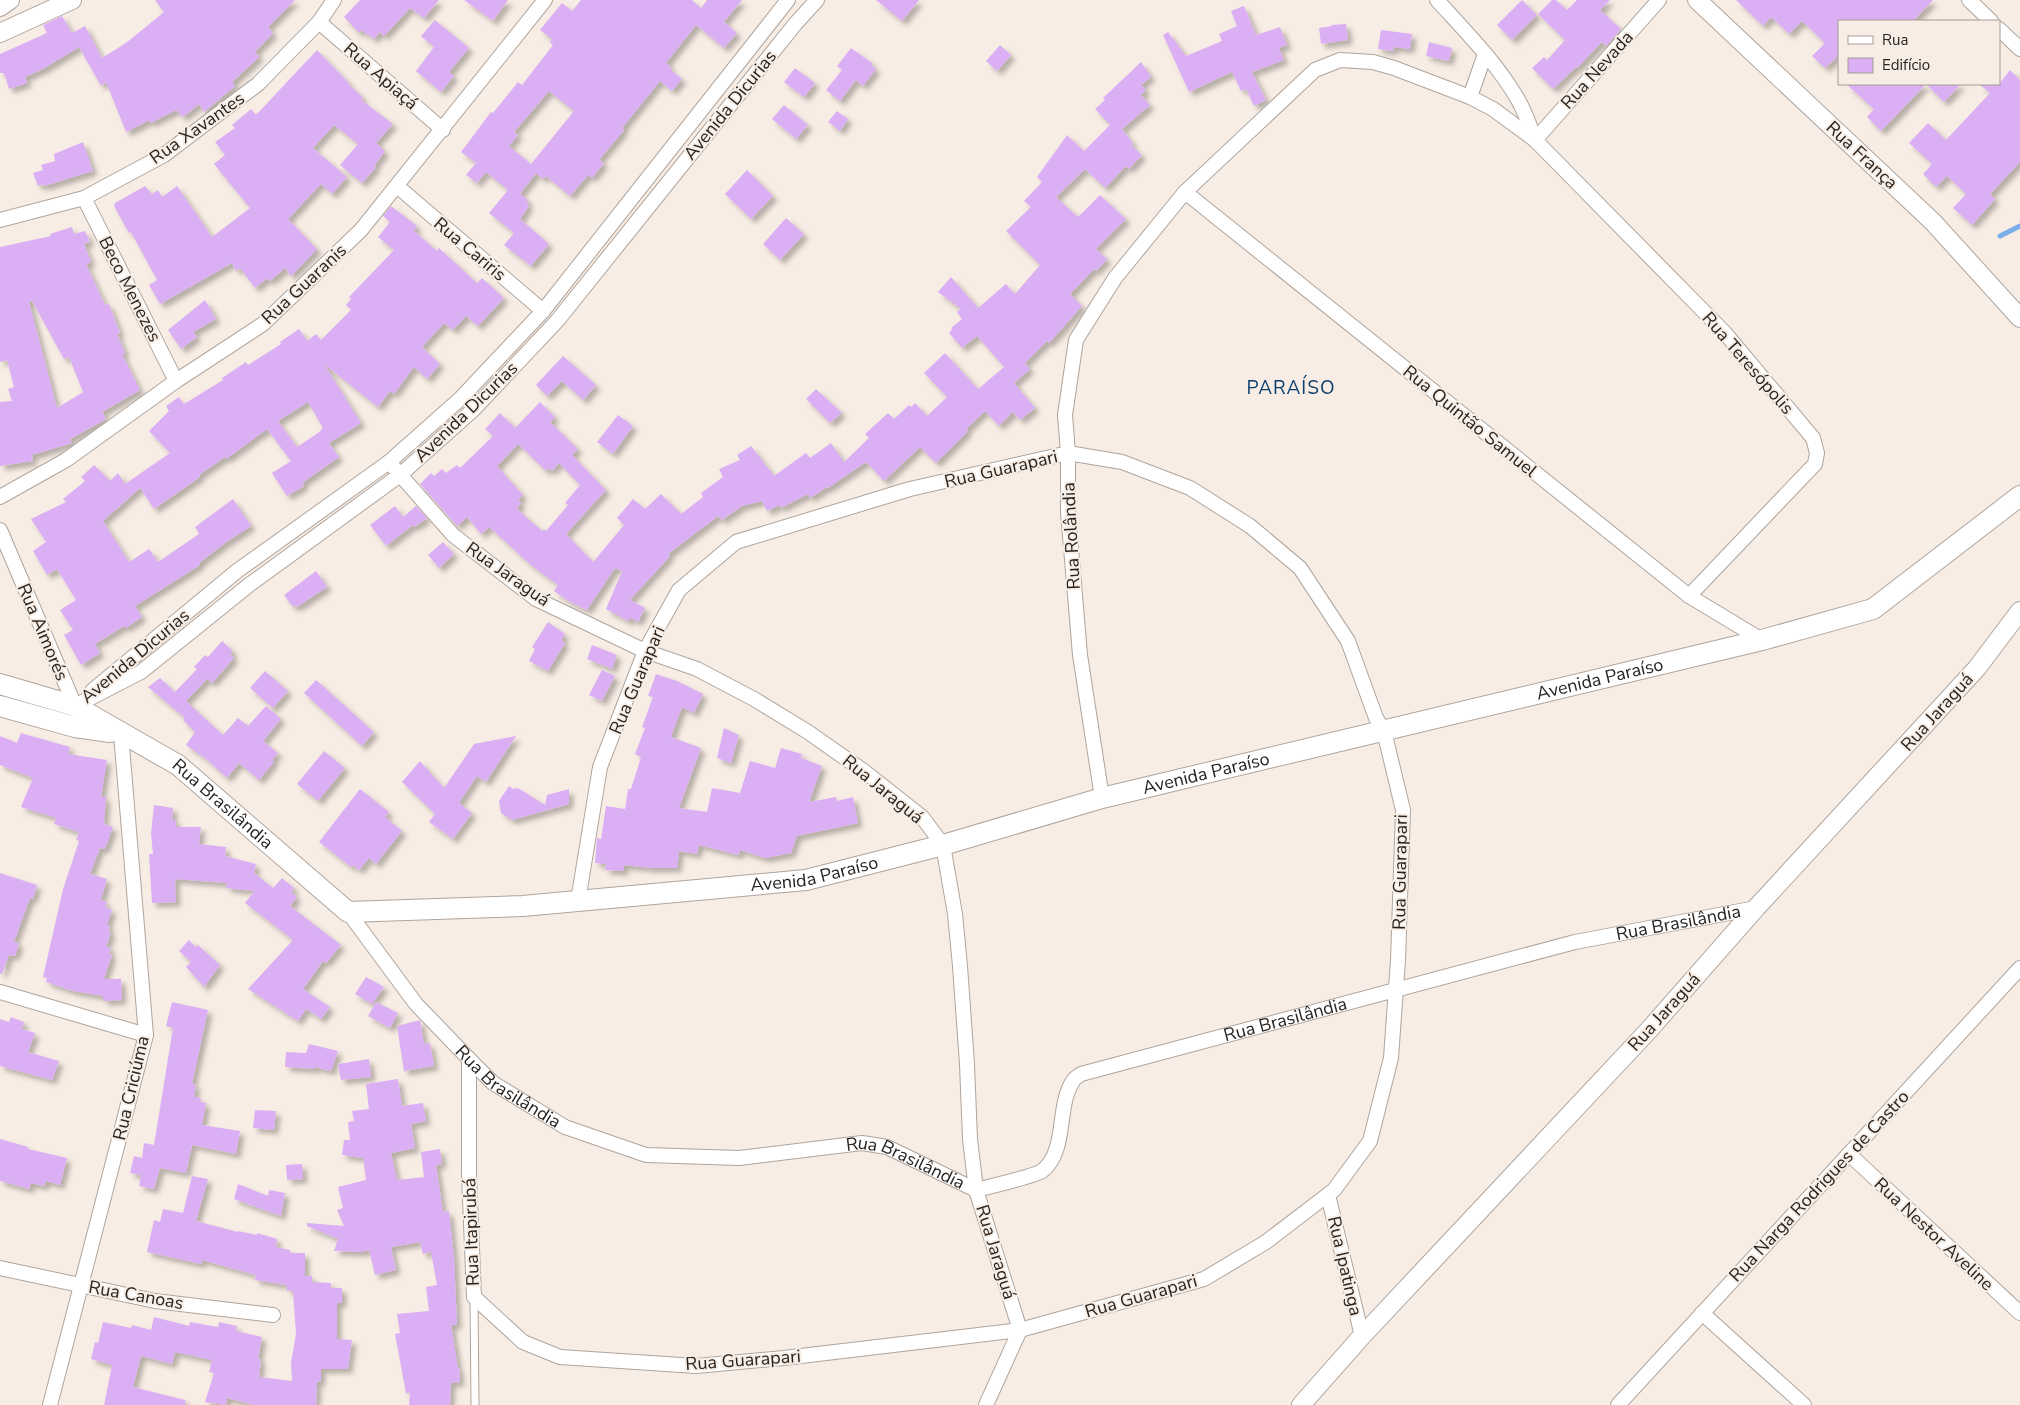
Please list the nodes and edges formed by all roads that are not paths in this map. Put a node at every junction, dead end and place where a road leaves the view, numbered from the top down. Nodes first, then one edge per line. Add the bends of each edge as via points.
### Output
1 (10, 0) edge
2 (72, 0) edge
3 (334, 0) edge
4 (545, 0) edge
5 (816, 0) edge
6 (1437, 0) edge
7 (1659, 0) edge
8 (1697, 0) edge
9 (1969, 0) edge
10 (781, 3) edge
11 (0, 7) edge
12 (1990, 20) edge
13 (319, 22) junction
14 (2000, 30) edge
15 (0, 33) edge
16 (2020, 49) edge
17 (1485, 54) junction
18 (1470, 97) junction
19 (1253, 128) joint
20 (443, 130) junction
21 (1535, 140) junction
22 (397, 186) junction
23 (1185, 192) junction
24 (84, 198) junction
25 (0, 220) edge
26 (543, 311) junction
27 (2020, 318) edge
28 (176, 381) junction
29 (1068, 453) junction
30 (389, 462) junction
31 (400, 475) junction
32 (2020, 496) edge
33 (0, 497) edge
34 (0, 530) edge
35 (1690, 596) junction
36 (2020, 611) edge
37 (1762, 640) junction
38 (645, 651) junction
39 (0, 684) edge
40 (0, 706) edge
41 (75, 706) junction
42 (1384, 731) junction
43 (121, 734) junction
44 (1102, 798) junction
45 (943, 845) junction
46 (578, 901) junction
47 (1756, 908) junction
48 (348, 912) junction
49 (2020, 968) edge
50 (1396, 991) junction
51 (0, 992) edge
52 (146, 1035) junction
53 (469, 1060) junction
54 (1848, 1154) junction
55 (976, 1190) junction
56 (1328, 1195) junction
57 (0, 1268) edge
58 (82, 1286) junction
59 (474, 1297) junction
60 (1702, 1313) junction
61 (2020, 1313) edge
62 (273, 1315) dead end
63 (1020, 1330) junction
64 (1362, 1336) junction
65 (50, 1405) edge
66 (475, 1405) edge
67 (986, 1405) edge
68 (1301, 1405) edge
69 (1618, 1405) edge
70 (1804, 1405) edge

1 - 11 street
2 - 15 street
3 - 13 street, Rua Xavantes
4 - 20 street, Rua Guaranis
5 - 31 street, Avenida Dicurias via 557,321 474,408
6 - 17 street, Rua Teresópolis
7 - 21 street, Rua Nevada
8 - 27 street, Rua França via 1933,222
9 - 12 street
10 - 26 street, Avenida Dicurias
13 - 20 street, Rua Apiaçá
13 - 24 street, Rua Xavantes via 258,84 164,155
14 - 16 street
17 - 18 street
17 - 21 street, Rua Teresópolis via 1518,98
18 - 19 street, Rua Teresópolis via 1373,62 1340,60 1315,70
18 - 21 street, Rua Teresópolis via 1493,109
19 - 23 street, Rua Rolândia
20 - 22 street, Rua Guaranis
21 - 35 street, Rua Teresópolis via 1725,333 1813,438 1817,453 1815,464
22 - 26 street, Rua Cariris
22 - 28 street, Rua Guaranis via 361,230 263,324
23 - 29 street, Rua Rolândia via 1115,278 1076,340 1065,415
23 - 35 street, Rua Quintão Samuel
24 - 25 street, Rua Xavantes
24 - 28 street, Beco Menezes
26 - 30 street, Avenida Dicurias via 460,399
28 - 33 street, Rua Guaranis via 66,460
29 - 38 street, Rua Guarapari via 910,490 736,542 679,590
29 - 42 street, Rua Guarapari via 1122,462 1190,488 1250,526 1300,568 1348,642 1376,718
29 - 44 street, Rua Rolândia via 1068,512 1080,654
30 - 31 street, Rua Jaraguá
30 - 41 street, Avenida Dicurias via 237,571
31 - 38 street, Rua Jaraguá via 453,535 536,599
31 - 41 street, Avenida Dicurias via 249,585 141,672
32 - 37 main road, Avenida Paraíso via 1873,609
34 - 41 street, Rua Aimorés
35 - 37 street, Rua Quintão Samuel
36 - 47 street, Rua Jaraguá via 1978,668
37 - 42 main road, Avenida Paraíso
38 - 45 street, Rua Jaraguá via 697,669 808,732 922,817
38 - 46 street, Rua Guarapari via 600,767
39 - 41 main road, Rua Brasilândia
40 - 43 main road via 75,726
41 - 43 main road, Rua Brasilândia
42 - 44 main road, Avenida Paraíso
42 - 50 street, Rua Guarapari via 1403,810
43 - 48 main road, Rua Brasilândia via 178,765
43 - 52 street, Rua Criciúma
44 - 45 main road, Avenida Paraíso
45 - 46 main road, Avenida Paraíso via 806,880
45 - 55 street, Rua Jaraguá via 960,966
46 - 48 main road, Avenida Paraíso
47 - 50 street, Rua Brasilândia via 1576,942
47 - 64 street, Rua Jaraguá via 1648,1030
48 - 53 street, Rua Brasilândia via 416,1004
49 - 54 street, Rua Narga Rodrigues de Castro
50 - 55 street, Rua Brasilândia via 1081,1074 1073,1081 1068,1094 1053,1157 1042,1171
50 - 56 street, Rua Guarapari via 1392,1058 1370,1141
51 - 52 street
52 - 58 street, Rua Criciúma
53 - 55 street, Rua Brasilândia via 493,1083 566,1127 646,1155 739,1158 862,1143 887,1147
53 - 59 street, Rua Itapirubá
54 - 60 street, Rua Narga Rodrigues de Castro
54 - 61 street, Rua Nestor Aveline
55 - 63 street, Rua Jaraguá
56 - 63 street, Rua Guarapari via 1266,1242 1204,1279
56 - 64 street, Rua Ipatinga
57 - 58 street, Rua Canoas
58 - 62 street, Rua Canoas via 156,1301
58 - 65 street, Rua Criciúma
59 - 63 street, Rua Guarapari via 523,1342 560,1357 696,1366
59 - 66 lane, Rua Itapirubá
60 - 69 street, Rua Narga Rodrigues de Castro
60 - 70 street
63 - 67 street
64 - 68 street, Rua Jaraguá

